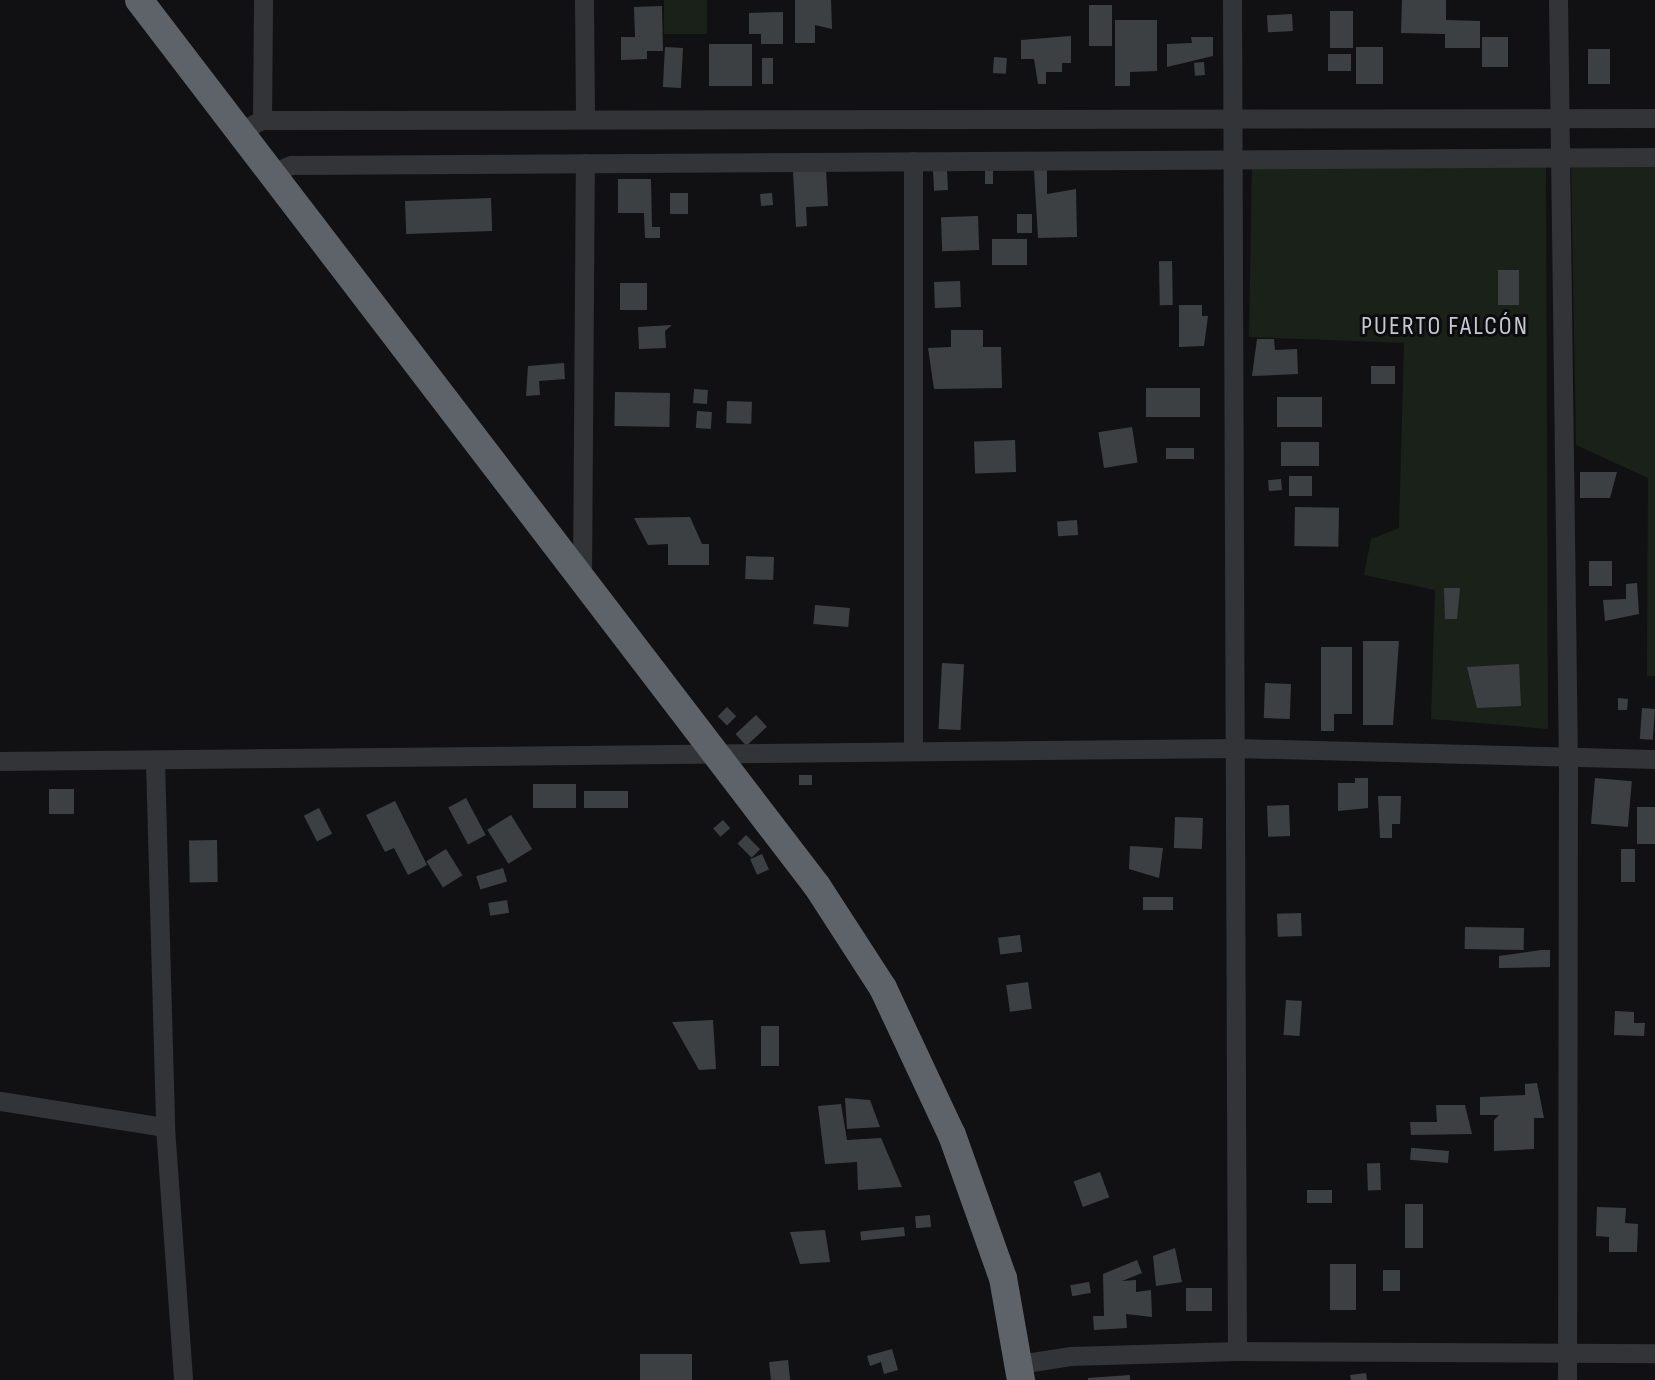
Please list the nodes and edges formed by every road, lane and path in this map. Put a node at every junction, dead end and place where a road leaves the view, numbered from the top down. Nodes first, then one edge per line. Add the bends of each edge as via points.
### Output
1 (139, 0) edge
2 (263, 0) edge
3 (584, 0) edge
4 (1232, 0) edge
5 (1558, 0) edge
6 (585, 117) junction
7 (1234, 118) junction
8 (1559, 118) junction
9 (1655, 118) edge
10 (250, 126) junction
11 (1655, 156) edge
12 (1561, 157) junction
13 (1234, 159) junction
14 (913, 161) junction
15 (585, 163) junction
16 (271, 173) junction
17 (582, 577) junction
18 (1237, 748) junction
19 (716, 749) junction
20 (913, 749) junction
21 (1655, 759) edge
22 (1569, 760) junction
23 (0, 761) edge
24 (155, 762) junction
25 (0, 1101) edge
26 (165, 1126) junction
27 (1237, 1351) junction
28 (1567, 1353) junction
29 (1655, 1353) edge
30 (1020, 1372) edge
31 (183, 1380) edge
32 (1567, 1380) edge

1 - 10 highway
2 - 10 street
3 - 6 street
4 - 7 street
5 - 8 street
6 - 7 street
6 - 10 street
7 - 8 street
7 - 13 street
8 - 9 street
8 - 12 street
10 - 16 highway
11 - 12 street
12 - 13 street
12 - 22 street
13 - 14 street
13 - 18 street
14 - 15 street
14 - 20 street
15 - 16 street via 291,165
15 - 17 street
16 - 17 highway
17 - 19 highway
18 - 20 street
18 - 22 street
18 - 27 street
19 - 20 street
19 - 24 street
19 - 30 highway via 817,886 919,1056 980,1205
21 - 22 street
22 - 28 street
23 - 24 street
24 - 26 street
25 - 26 street
26 - 31 street
27 - 28 street
27 - 30 street via 1070,1356
28 - 29 street
28 - 32 street

